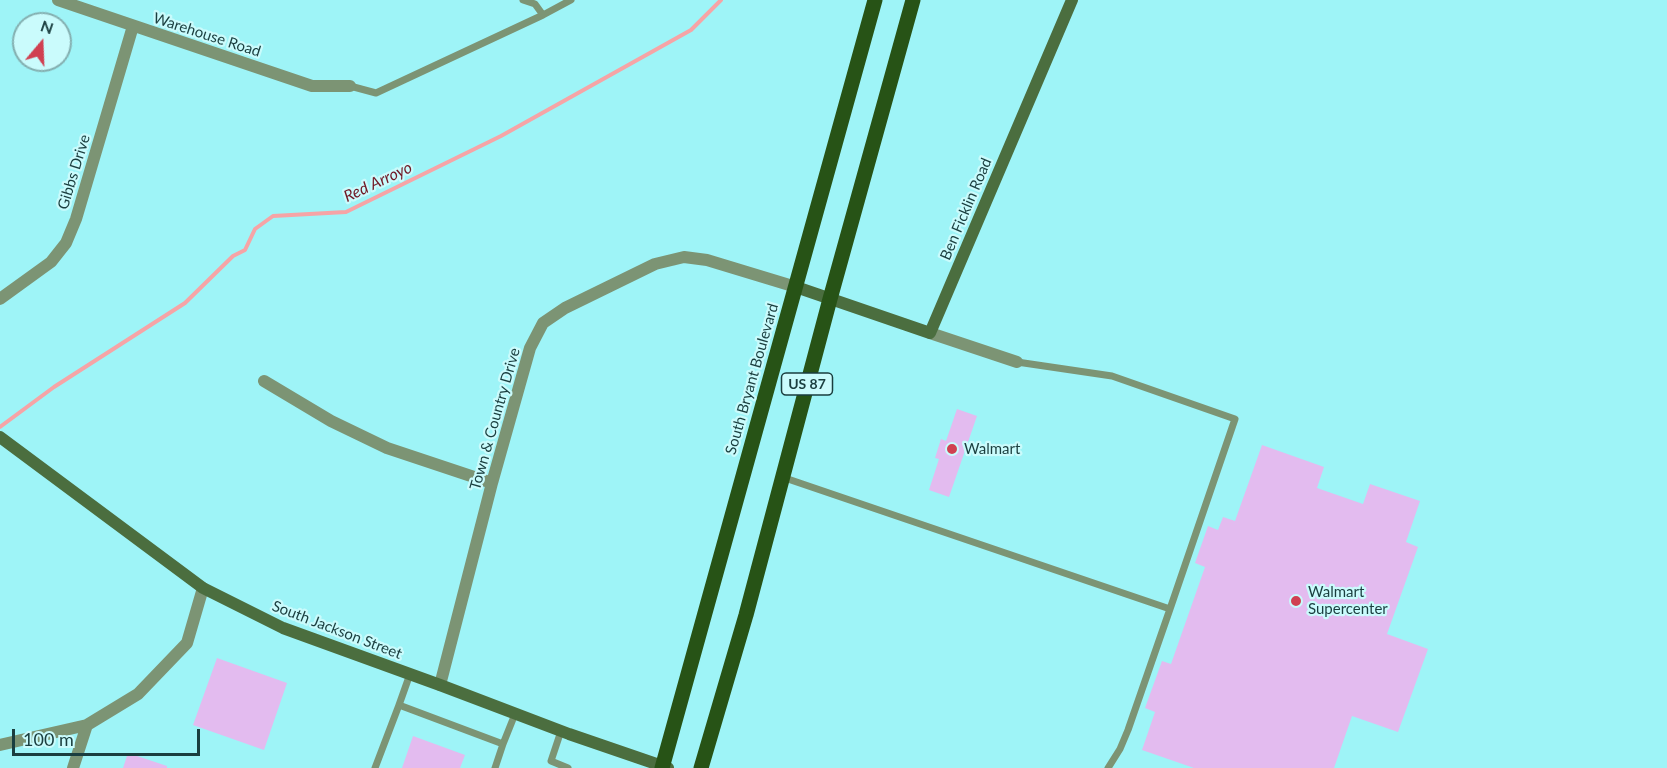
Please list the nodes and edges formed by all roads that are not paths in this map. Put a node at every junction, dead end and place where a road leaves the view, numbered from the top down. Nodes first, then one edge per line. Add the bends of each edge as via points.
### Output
1 (58, 0) edge
2 (523, 0) edge
3 (571, 0) edge
4 (875, 0) edge
5 (913, 0) edge
6 (1072, 0) edge
7 (543, 15) junction
8 (133, 26) junction
9 (350, 86) joint
10 (796, 287) junction
11 (0, 299) edge
12 (830, 299) junction
13 (930, 333) junction
14 (1017, 362) joint
15 (264, 381) dead end
16 (0, 437) edge
17 (782, 477) junction
18 (492, 483) junction
19 (203, 588) junction
20 (1170, 609) junction
21 (410, 674) junction
22 (440, 685) junction
23 (399, 705) junction
24 (515, 714) junction
25 (87, 725) junction
26 (561, 731) junction
27 (503, 744) junction
28 (0, 745) edge
29 (549, 765) edge
30 (664, 767) edge
31 (73, 768) edge
32 (375, 768) edge
33 (495, 768) edge
34 (568, 768) edge
35 (701, 768) edge
36 (1108, 768) edge

1 - 8 street, Warehouse Road
2 - 7 lane via 535,4
3 - 7 lane
4 - 10 main road, South Bryant Boulevard / US 87
5 - 12 main road, US 87
6 - 13 main road, Ben Ficklin Road
7 - 9 lane via 376,93
8 - 9 street, Warehouse Road via 312,86
8 - 11 street, Gibbs Drive via 66,243 51,262
10 - 12 main road
10 - 18 street, Town & Country Drive via 707,260 684,257 655,264 565,308 543,323 530,348
10 - 30 main road, South Bryant Boulevard / US 87
12 - 13 main road
12 - 17 main road, US 87
13 - 14 street
14 - 20 lane via 1112,376 1235,419
15 - 18 street via 387,448
16 - 19 main road, South Jackson Street
17 - 20 lane
17 - 35 main road, US 87
18 - 22 street, Town & Country Drive
19 - 21 main road, South Jackson Street via 283,628
19 - 25 street via 186,643 138,694
20 - 36 lane via 1124,739
21 - 22 main road, South Jackson Street
21 - 23 lane
22 - 24 main road, South Jackson Street
23 - 27 lane
23 - 32 lane
24 - 26 main road, South Jackson Street
24 - 27 lane
25 - 28 street
25 - 31 street
26 - 29 lane
26 - 30 main road, South Jackson Street
27 - 33 lane
29 - 34 lane

